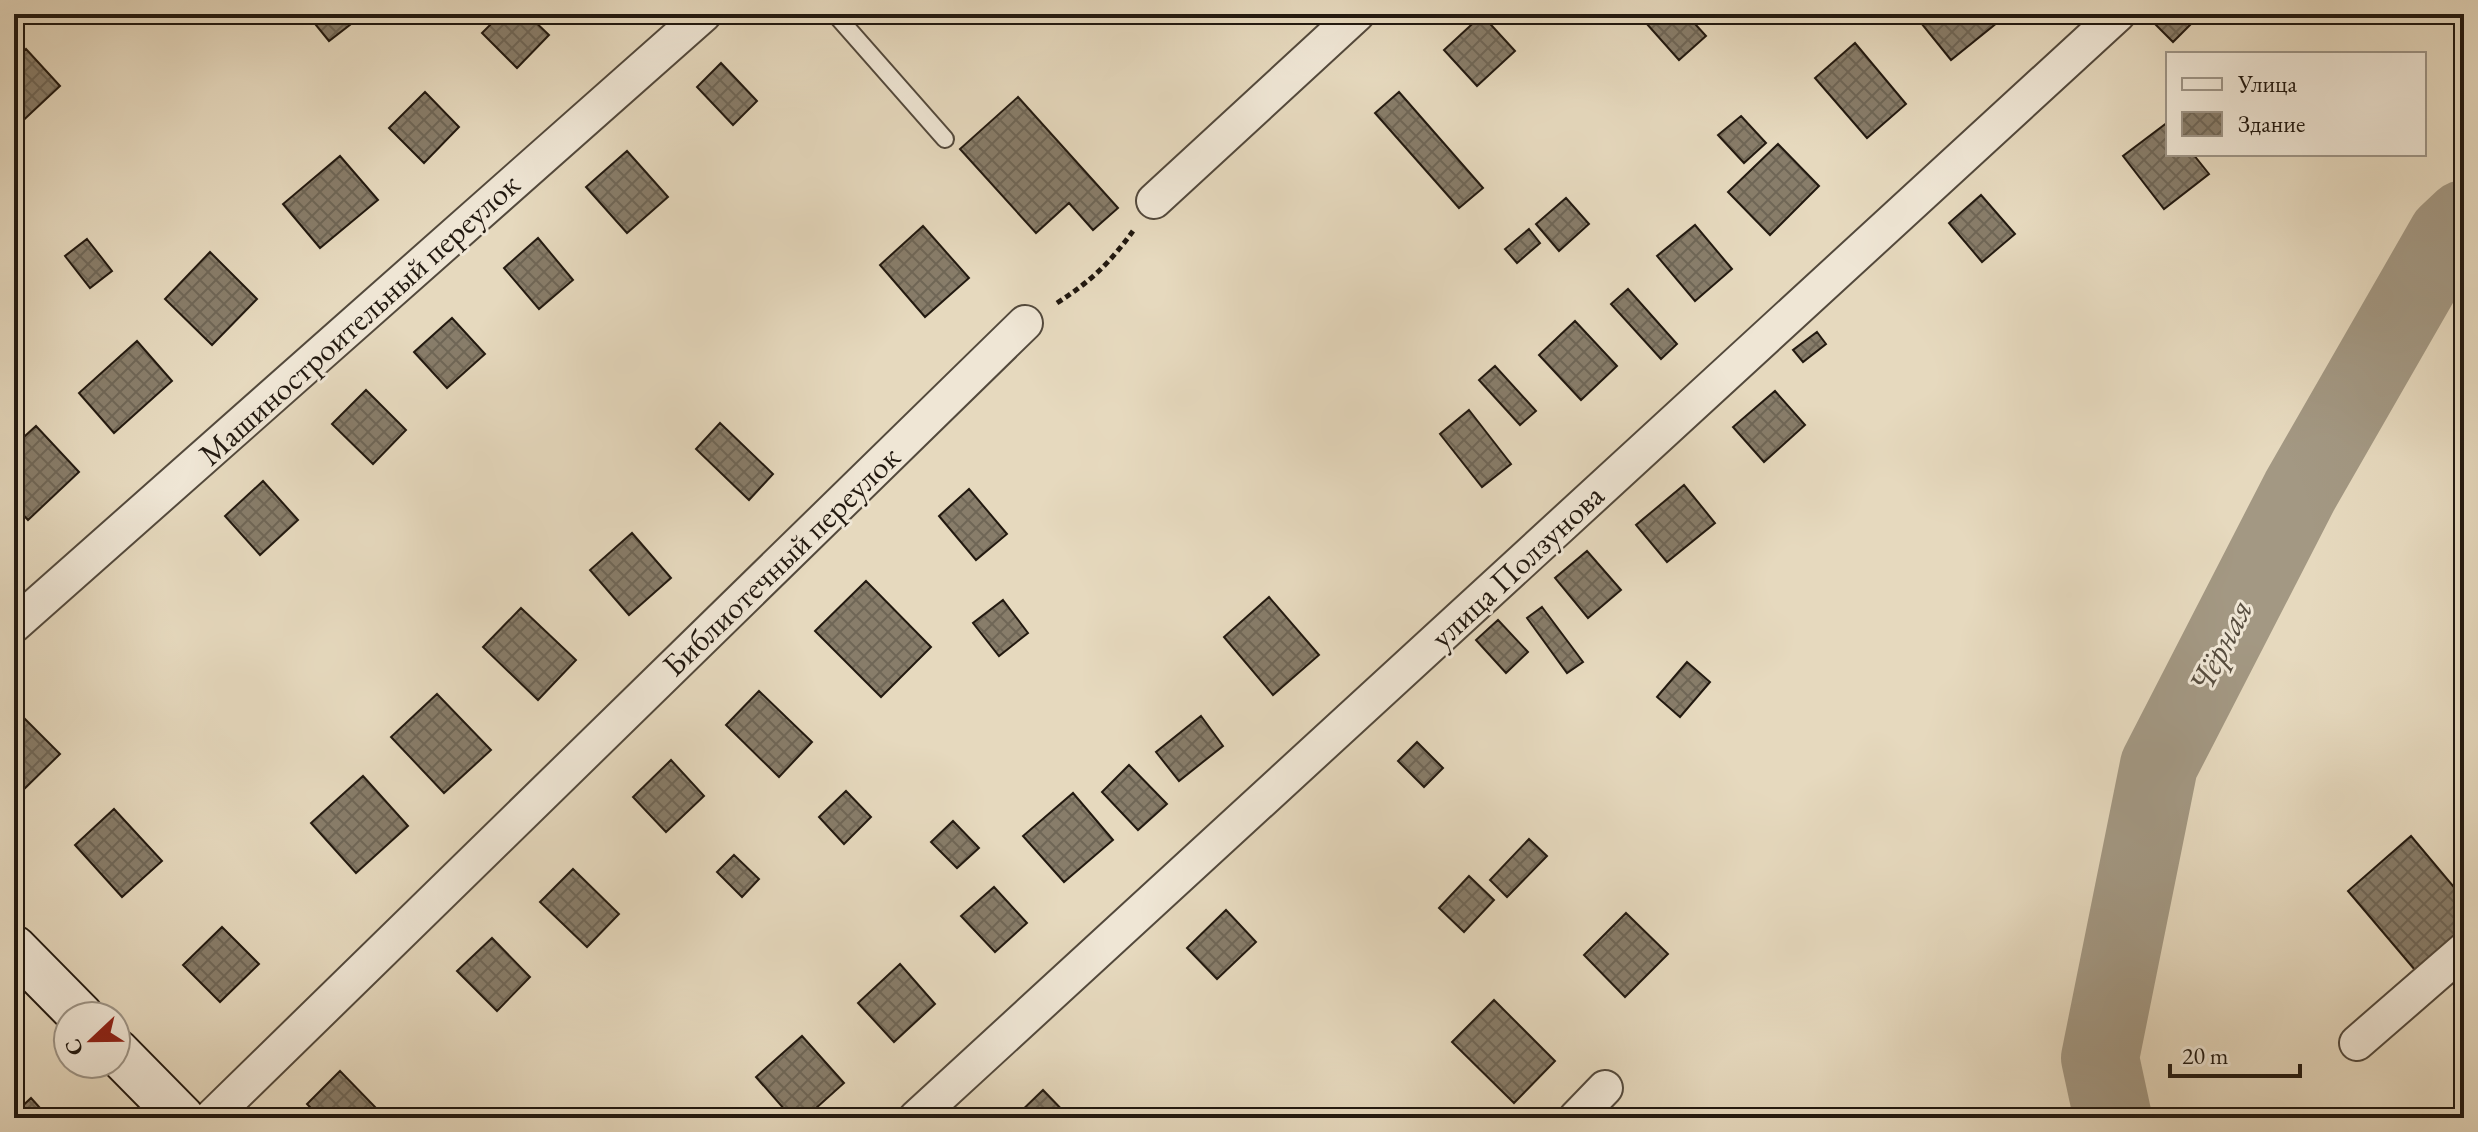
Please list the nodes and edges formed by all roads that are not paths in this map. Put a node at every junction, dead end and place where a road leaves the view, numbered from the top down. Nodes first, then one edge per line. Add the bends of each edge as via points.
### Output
1 (704, 14) edge
2 (835, 14) edge
3 (1357, 14) edge
4 (2118, 14) edge
5 (945, 139) dead end
6 (1154, 201) road end
7 (1025, 323) road end
8 (14, 625) edge
9 (14, 948) edge
10 (2464, 950) edge
11 (65, 1000) edge
12 (2357, 1043) dead end
13 (132, 1067) edge
14 (1605, 1088) dead end
15 (182, 1118) edge
16 (211, 1118) edge
17 (916, 1118) edge
18 (1576, 1118) edge

1 - 8 street, Машиностроительный переулок
2 - 5 lane
3 - 6 street
4 - 17 street, улица Ползунова
7 - 16 street, Библиотечный переулок
9 - 11 street
10 - 12 street
13 - 15 street
14 - 18 street

